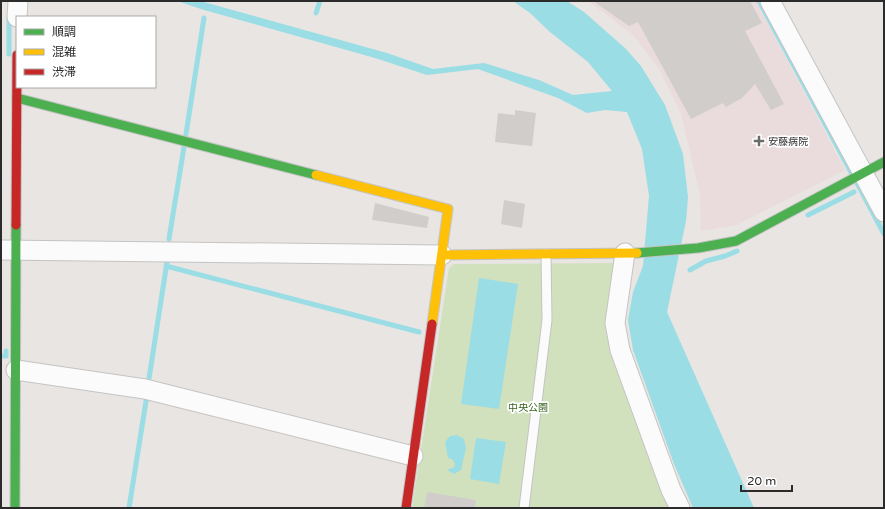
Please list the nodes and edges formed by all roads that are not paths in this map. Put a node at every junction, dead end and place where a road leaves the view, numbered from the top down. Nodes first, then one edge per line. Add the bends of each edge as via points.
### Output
1 (18, 1) edge
2 (770, 1) edge
3 (17, 16) edge
4 (17, 88) edge
5 (17, 98) junction
6 (884, 162) edge
7 (856, 177) junction
8 (884, 212) edge
9 (8, 250) edge
10 (633, 253) junction
11 (546, 254) junction
12 (442, 256) junction
13 (16, 370) junction
14 (413, 456) junction
15 (8, 482) edge
16 (15, 508) edge
17 (406, 508) edge
18 (524, 508) edge
19 (680, 508) edge

1 - 3 street
2 - 7 street
4 - 5 street
5 - 9 street
5 - 12 street via 448,209
6 - 7 street
7 - 8 street
7 - 10 street via 736,241 686,251
9 - 12 street
9 - 13 street
10 - 11 street
10 - 19 street via 615,323 620,350 671,490
11 - 12 street
11 - 18 lane via 546,320
12 - 14 street
13 - 14 street via 145,390
13 - 15 street
14 - 17 street
15 - 16 street

